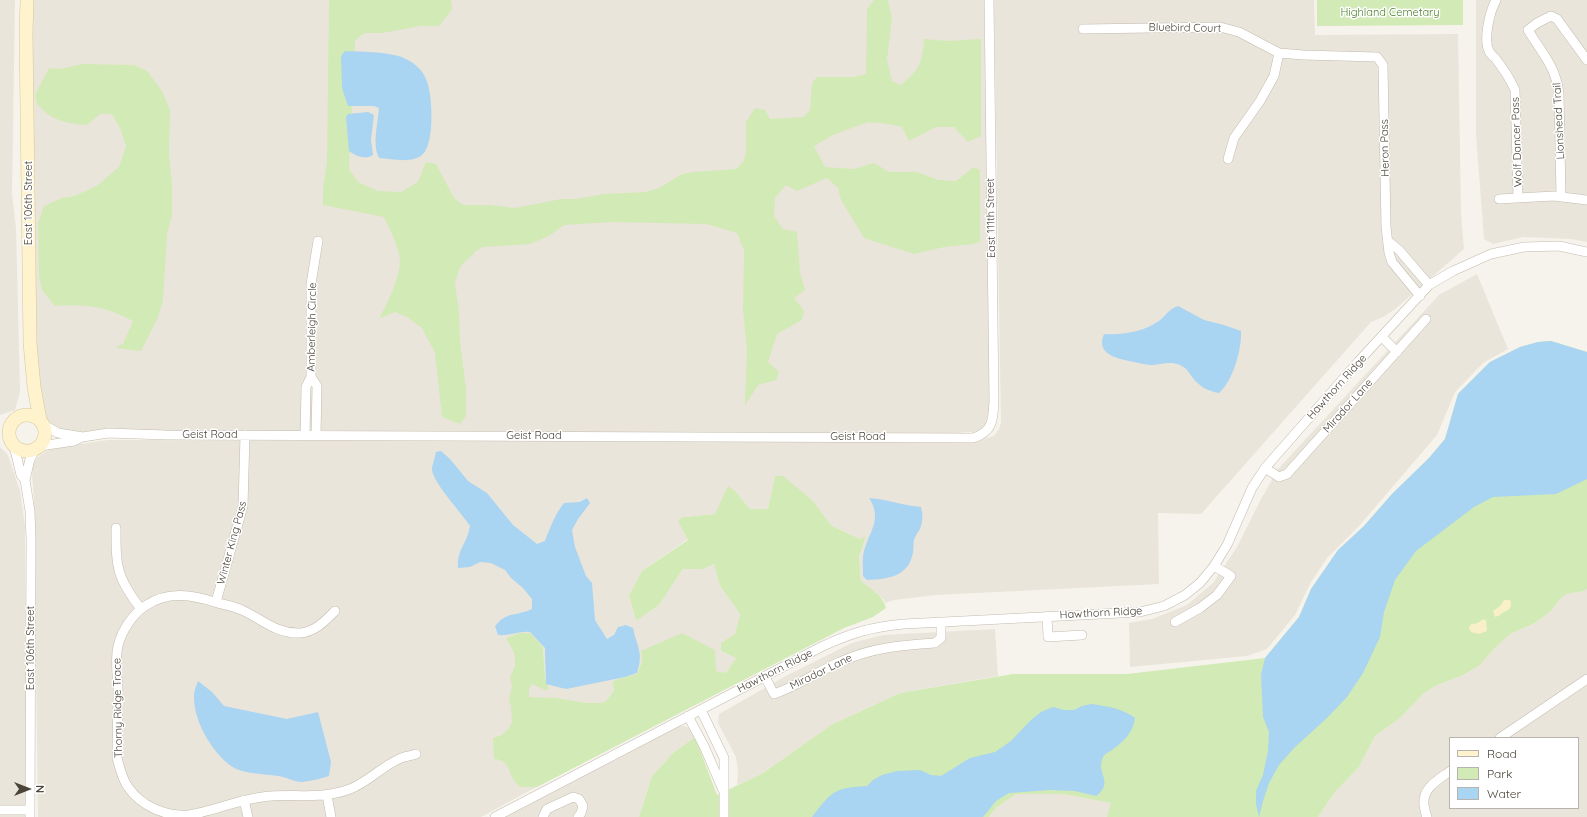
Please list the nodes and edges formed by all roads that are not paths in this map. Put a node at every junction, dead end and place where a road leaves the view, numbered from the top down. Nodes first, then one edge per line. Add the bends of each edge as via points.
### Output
1 (26, 0) edge
2 (989, 0) edge
3 (1496, 0) edge
4 (1084, 29) dead end
5 (1279, 53) junction
6 (1377, 57) joint
7 (1587, 60) edge
8 (1228, 159) dead end
9 (1561, 197) junction
10 (1518, 198) junction
11 (1499, 199) dead end
12 (1587, 200) edge
13 (318, 241) dead end
14 (1388, 242) junction
15 (1587, 252) edge
16 (1429, 285) junction
17 (1420, 296) junction
18 (1426, 319) dead end
19 (1382, 337) junction
20 (1396, 352) junction
21 (311, 377) junction
22 (34, 387) junction
23 (17, 418) junction
24 (42, 423) junction
25 (0, 424) edge
26 (985, 433) joint
27 (245, 435) junction
28 (305, 436) junction
29 (316, 436) junction
30 (83, 437) junction
31 (8, 441) edge
32 (38, 448) junction
33 (1265, 468) junction
34 (26, 480) junction
35 (116, 528) dead end
36 (1214, 566) junction
37 (216, 602) junction
38 (141, 609) junction
39 (335, 611) dead end
40 (1047, 616) junction
41 (940, 622) junction
42 (1175, 622) dead end
43 (1082, 636) dead end
44 (765, 677) junction
45 (1587, 680) edge
46 (701, 710) junction
47 (688, 716) junction
48 (1502, 737) edge
49 (416, 754) dead end
50 (1449, 772) edge
51 (723, 791) junction
52 (327, 795) junction
53 (244, 800) junction
54 (0, 810) edge
55 (30, 813) edge
56 (500, 816) edge
57 (248, 817) edge
58 (330, 817) edge
59 (543, 817) edge
60 (578, 817) edge
61 (724, 817) edge
62 (1427, 817) edge

1 - 22 street, East 106th Street via 30,343
2 - 26 street, East 111th Street via 994,400 991,423
3 - 10 street, Wolf Dancer Pass via 1492,9 1487,42 1489,52 1510,78 1515,90
4 - 5 street, Bluebird Court via 1220,27 1239,32
5 - 6 street, Bluebird Court
5 - 8 street via 1274,76 1234,138
6 - 14 street, Heron Pass via 1383,65
7 - 9 street, Lionshead Trail via 1557,19 1550,16 1528,30 1558,80
9 - 10 street
9 - 12 street
10 - 11 street
13 - 21 street, Amberleigh Circle via 312,284
14 - 16 street via 1399,250
14 - 17 street, Heron Pass via 1392,262
15 - 16 street, Hawthorn Ridge via 1558,246 1524,247 1491,254
16 - 17 street, Hawthorn Ridge
17 - 19 street, Hawthorn Ridge
18 - 20 street, Mirador Lane
19 - 20 street
19 - 33 street, Hawthorn Ridge
20 - 33 street, Mirador Lane via 1287,474 1279,477
21 - 28 street via 306,387
21 - 29 street, Amberleigh Circle via 317,386
22 - 23 street, East 106th Street via 29,403
22 - 24 street, East 106th Street
23 - 24 street via 32,415
23 - 25 street
23 - 31 street via 9,428
24 - 30 street, Geist Road via 58,433
24 - 32 street via 45,434
26 - 29 street, Geist Road via 973,438
27 - 28 street, Geist Road
27 - 30 street, Geist Road via 108,433
27 - 37 street, Winter King Pass via 243,506
28 - 29 street, Geist Road
30 - 32 street, Geist Road
31 - 32 street via 26,451
31 - 34 street, East 106th Street via 21,475
32 - 34 street, East 106th Street via 30,459
33 - 36 street, Hawthorn Ridge via 1252,488 1227,545
34 - 55 street, East 106th Street via 31,540
35 - 38 street via 118,568 124,584
36 - 40 street, Hawthorn Ridge via 1186,595 1160,607 1140,612
36 - 42 street via 1231,576 1217,595
37 - 38 street, Thorny Ridge Trace via 174,595 156,600
37 - 39 street, Thorny Ridge Trace via 244,611 276,629 291,632 312,630
38 - 53 street, Thorny Ridge Trace via 127,625 118,646 117,758 127,786 151,808 170,814 188,815
40 - 41 street, Hawthorn Ridge
40 - 43 street via 1048,636
41 - 44 street, Hawthorn Ridge via 862,630 821,647
41 - 44 street, Mirador Lane via 941,638 935,643 891,647 856,655 774,694
44 - 46 street, Hawthorn Ridge
45 - 48 street
46 - 47 street, Hawthorn Ridge
46 - 51 street via 724,758
47 - 51 street
47 - 56 street, Hawthorn Ridge
49 - 52 street, Thorny Ridge Trace via 400,758 360,785
50 - 62 street via 1429,787 1423,799
51 - 61 street
52 - 53 street, Thorny Ridge Trace via 268,796
52 - 58 street
53 - 57 street
54 - 55 street
59 - 60 street via 548,809 573,797 579,798 583,806

